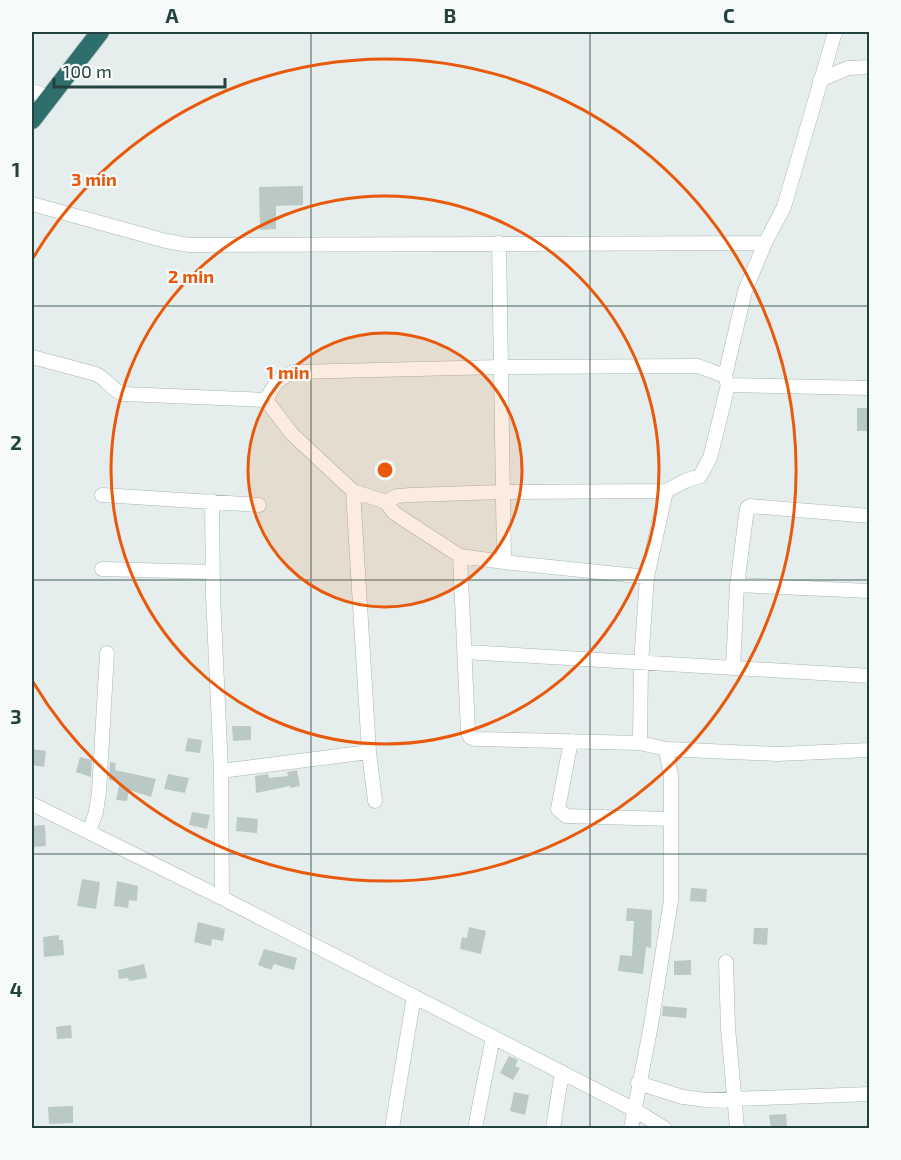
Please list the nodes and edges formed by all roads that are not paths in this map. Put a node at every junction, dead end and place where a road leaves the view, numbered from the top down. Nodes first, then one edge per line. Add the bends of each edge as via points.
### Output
1 (100, 32) edge
2 (836, 32) edge
3 (870, 67) edge
4 (820, 80) junction
5 (32, 92) edge
6 (50, 97) junction
7 (32, 120) edge
8 (32, 204) edge
9 (499, 243) junction
10 (765, 243) junction
11 (32, 357) edge
12 (500, 367) junction
13 (727, 381) junction
14 (870, 388) edge
15 (266, 400) junction
16 (353, 491) junction
17 (666, 491) junction
18 (502, 492) junction
19 (102, 495) dead end
20 (212, 501) junction
21 (386, 502) junction
22 (259, 505) dead end
23 (870, 516) edge
24 (460, 556) junction
25 (504, 562) junction
26 (102, 569) dead end
27 (212, 572) junction
28 (646, 577) junction
29 (737, 585) junction
30 (870, 591) edge
31 (466, 652) junction
32 (107, 653) dead end
33 (641, 663) junction
34 (732, 668) junction
35 (870, 675) edge
36 (572, 741) junction
37 (640, 743) junction
38 (666, 749) junction
39 (870, 750) edge
40 (369, 752) junction
41 (221, 771) junction
42 (375, 801) dead end
43 (32, 804) edge
44 (670, 819) junction
45 (92, 822) junction
46 (222, 898) junction
47 (726, 962) dead end
48 (414, 996) junction
49 (493, 1037) junction
50 (562, 1072) junction
51 (638, 1083) junction
52 (870, 1094) edge
53 (736, 1100) junction
54 (633, 1109) junction
55 (392, 1128) edge
56 (476, 1128) edge
57 (553, 1128) edge
58 (631, 1128) edge
59 (664, 1128) edge
60 (737, 1128) edge

1 - 6 highway
2 - 4 street
3 - 4 street via 848,68
4 - 10 street via 784,207
5 - 6 street
6 - 7 highway
8 - 9 street via 189,245
9 - 10 street
9 - 12 street
10 - 13 street via 745,291
11 - 15 street via 96,374 111,389 123,394
12 - 13 street via 698,366
12 - 15 street via 294,372 275,383
12 - 18 street
13 - 14 street
13 - 17 street via 710,458 700,476
15 - 16 street via 292,434
16 - 21 street
16 - 40 street
17 - 18 street
17 - 28 street
18 - 21 street via 398,496
18 - 25 street
19 - 20 street
20 - 22 street
20 - 27 street
21 - 24 street via 394,513
23 - 29 street via 750,506 745,510
24 - 25 street
24 - 31 street
25 - 28 street
26 - 27 street
27 - 41 street
28 - 33 street
29 - 30 street
29 - 34 street
31 - 33 street
31 - 36 street via 470,737
32 - 45 street via 99,792
33 - 34 street
33 - 37 street
34 - 35 street
36 - 37 street
36 - 44 street via 558,809 566,816
37 - 38 street
38 - 39 street via 777,754
38 - 44 street via 671,776
40 - 41 street
40 - 42 street
41 - 46 street
43 - 45 street
44 - 51 street via 670,900
45 - 46 street
46 - 48 street
47 - 53 street
48 - 49 street
48 - 55 street
49 - 50 street
49 - 56 street
50 - 54 street
50 - 57 street
51 - 53 street via 683,1097
51 - 54 street
52 - 53 street
53 - 60 street
54 - 58 street
54 - 59 street

